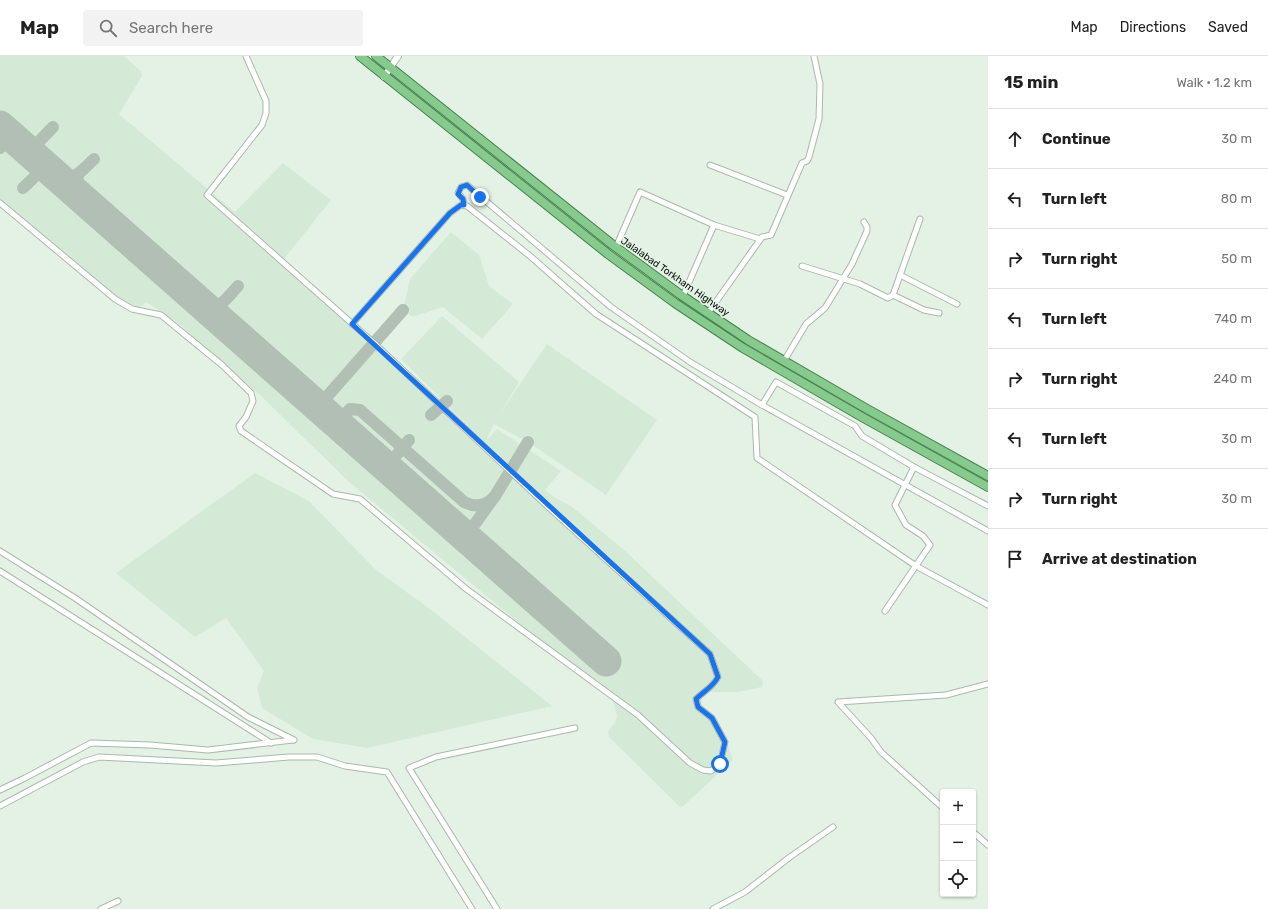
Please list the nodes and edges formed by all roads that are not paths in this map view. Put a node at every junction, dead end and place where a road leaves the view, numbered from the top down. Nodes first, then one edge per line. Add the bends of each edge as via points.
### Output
1 (246, 56) edge
2 (360, 56) edge
3 (376, 56) edge
4 (398, 56) edge
5 (814, 56) edge
6 (390, 68) junction
7 (384, 77) junction
8 (710, 165) dead end
9 (787, 195) junction
10 (0, 203) edge
11 (464, 205) junction
12 (920, 219) dead end
13 (864, 222) dead end
14 (714, 225) junction
15 (760, 239) junction
16 (616, 247) junction
17 (802, 266) dead end
18 (900, 275) junction
19 (843, 279) junction
20 (893, 295) junction
21 (683, 296) junction
22 (956, 304) dead end
23 (708, 313) junction
24 (939, 313) dead end
25 (352, 324) junction
26 (784, 361) junction
27 (762, 405) junction
28 (914, 466) junction
29 (988, 476) edge
30 (905, 484) junction
31 (988, 487) edge
32 (988, 506) edge
33 (988, 531) edge
34 (0, 551) edge
35 (916, 566) junction
36 (0, 571) edge
37 (988, 605) edge
38 (885, 611) dead end
39 (988, 684) edge
40 (575, 728) dead end
41 (271, 743) junction
42 (0, 790) edge
43 (940, 805) edge
44 (0, 806) edge
45 (833, 827) dead end
46 (976, 835) edge
47 (988, 845) edge
48 (118, 901) dead end
49 (101, 909) edge
50 (472, 909) edge
51 (497, 909) edge
52 (713, 909) edge

1 - 25 street via 266,101 266,113 262,125 207,195
2 - 7 highway
3 - 6 highway, Jalalabad Torkham Highway
4 - 6 street
5 - 9 street via 820,84 819,119 809,157 802,163
6 - 7 street
6 - 16 highway, Jalalabad Torkham Highway
7 - 31 highway via 608,254 675,303 750,352
8 - 9 street
9 - 15 street via 770,235 762,236
10 - 25 street via 115,299 132,309 161,315 222,365 251,393 253,401 240,426 241,431 333,494 360,499 466,588 638,715 690,763 703,770 712,771 720,764 725,742 712,718 698,707 696,699 714,685 718,677 710,654
11 - 25 street via 450,213
11 - 27 street via 458,194 461,187 467,185 611,307 690,362
11 - 35 street via 494,226 596,314 754,417 757,458
12 - 18 street
13 - 19 street via 867,231
14 - 15 street
14 - 16 street via 640,192
14 - 21 street
15 - 23 street
16 - 21 highway, Jalalabad Torkham Highway
17 - 19 street
18 - 20 street
18 - 22 street
19 - 20 street via 876,290 888,298
19 - 26 street via 825,308 806,324
20 - 24 street via 924,310
21 - 23 highway, Jalalabad Torkham Highway
23 - 26 highway, Jalalabad Torkham Highway
26 - 29 highway, Jalalabad Torkham Highway
27 - 28 street via 776,382 855,426 862,436
27 - 30 street
28 - 30 street
28 - 32 street
30 - 33 street
30 - 35 street via 895,505 906,525 923,536 930,545
34 - 41 street via 75,598 248,717 294,740
35 - 37 street
35 - 38 street
36 - 41 street
39 - 43 street via 946,695 838,702 882,752
40 - 51 street via 436,757 409,768
41 - 42 street via 208,750 91,743
44 - 50 street via 83,762 99,757 216,763 317,757 345,766 387,772
45 - 52 street via 745,892
46 - 47 street
48 - 49 street

